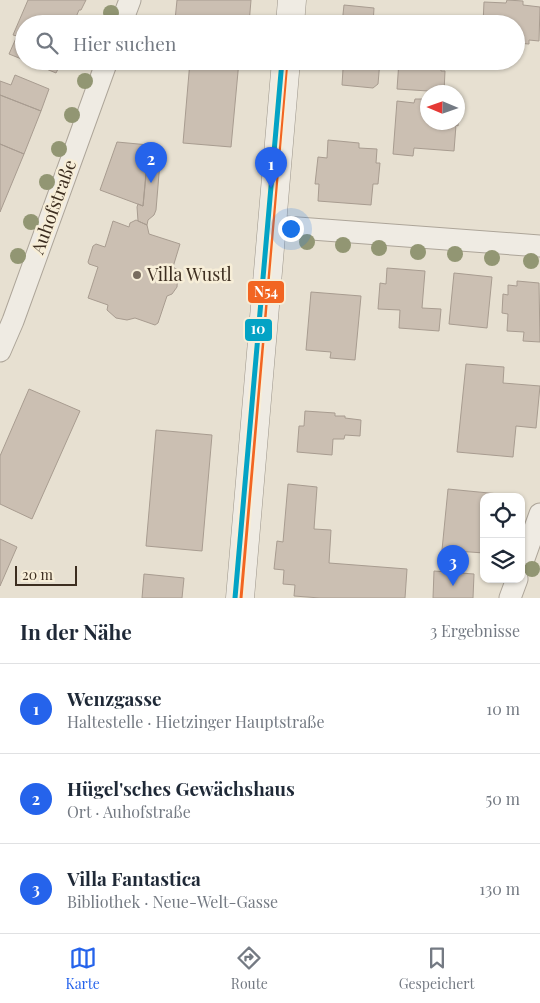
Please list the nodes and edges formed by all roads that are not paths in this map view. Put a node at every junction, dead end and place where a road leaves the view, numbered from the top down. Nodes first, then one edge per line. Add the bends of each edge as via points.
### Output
1 (130, 0) edge
2 (292, 0) edge
3 (124, 15) edge
4 (291, 15) edge
5 (104, 70) edge
6 (285, 70) edge
7 (271, 226) junction
8 (540, 246) edge
9 (0, 351) edge
10 (540, 514) edge
11 (525, 556) edge
12 (516, 583) edge
13 (240, 598) edge
14 (510, 598) edge

1 - 3 street
2 - 4 main road
5 - 9 street, Auhofstraße
6 - 7 main road
7 - 8 street
7 - 13 main road
10 - 11 street
12 - 14 street

